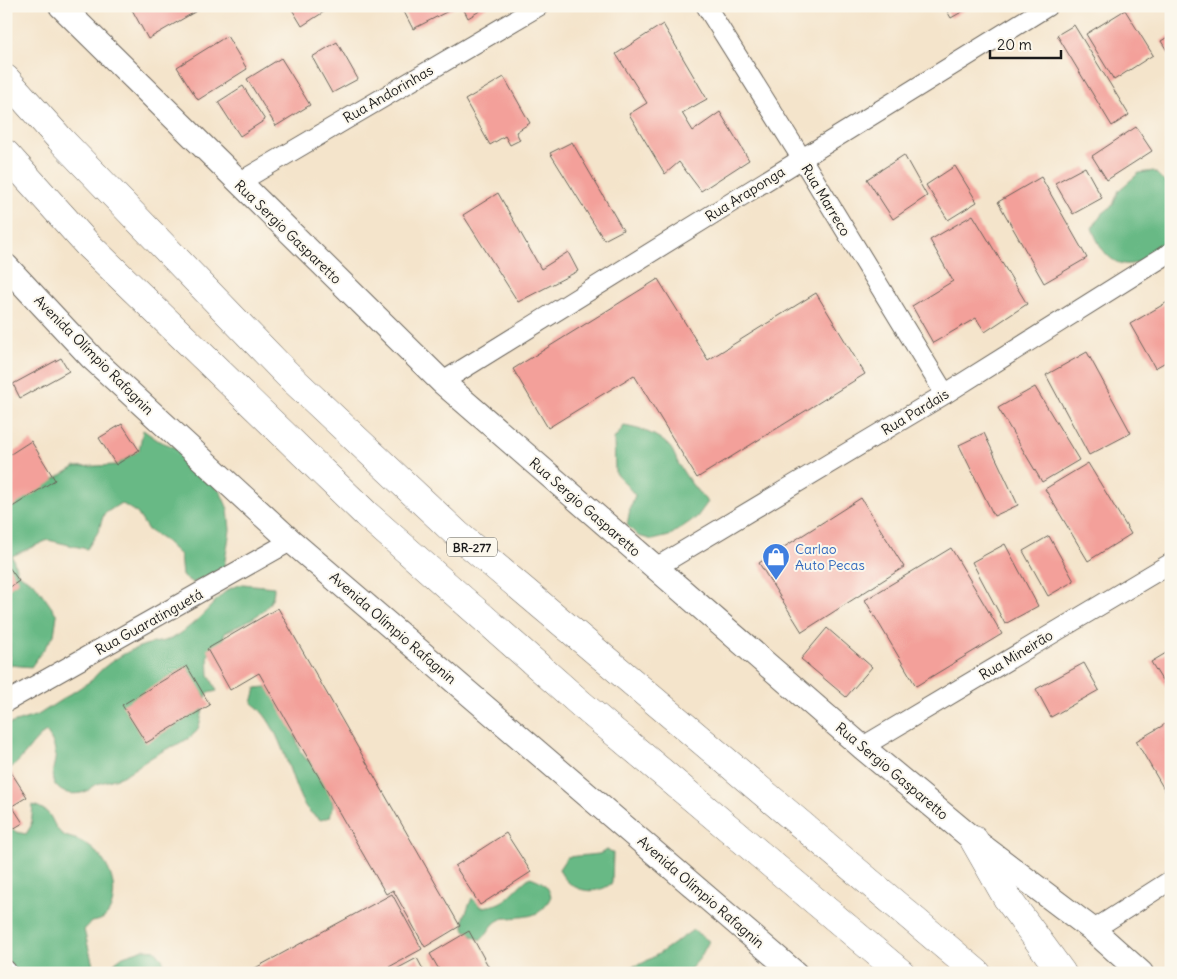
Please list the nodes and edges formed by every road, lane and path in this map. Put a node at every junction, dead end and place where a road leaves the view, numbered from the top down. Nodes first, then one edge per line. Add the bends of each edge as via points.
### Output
1 (61, 6) edge
2 (539, 6) edge
3 (706, 6) edge
4 (1048, 6) edge
5 (6, 79) edge
6 (6, 154) edge
7 (802, 159) junction
8 (238, 183) junction
9 (1171, 252) edge
10 (6, 266) edge
11 (442, 382) junction
12 (945, 394) junction
13 (291, 541) junction
14 (1171, 564) edge
15 (655, 568) junction
16 (6, 702) edge
17 (862, 747) junction
18 (974, 840) junction
19 (1171, 880) edge
20 (1093, 930) junction
21 (795, 973) edge
22 (901, 973) edge
23 (977, 973) edge
24 (1062, 973) edge
25 (1140, 973) edge

1 - 8 street, Rua Sergio Gasparetto
2 - 8 street, Rua Andorinhas
3 - 7 street, Rua Marreco
4 - 7 street, Rua Araponga
5 - 23 highway, BR-277 via 288,374 457,534
6 - 22 highway via 88,245 366,514 581,704
7 - 11 street, Rua Araponga
7 - 12 street, Rua Marreco
8 - 11 street, Rua Sergio Gasparetto
9 - 12 street, Rua Pardais
10 - 13 street, Avenida Olímpio Rafagnin via 92,358
11 - 15 street, Rua Sergio Gasparetto
12 - 15 street, Rua Pardais
13 - 16 street, Rua Guaratinguetá
13 - 21 street, Avenida Olímpio Rafagnin
14 - 17 street, Rua Mineirão
15 - 17 street, Rua Sergio Gasparetto
17 - 18 street, Rua Sergio Gasparetto
18 - 20 street, Rua Sergio Gasparetto
18 - 24 highway via 1007,898
19 - 20 street
20 - 25 street, Rua Sergio Gasparetto

